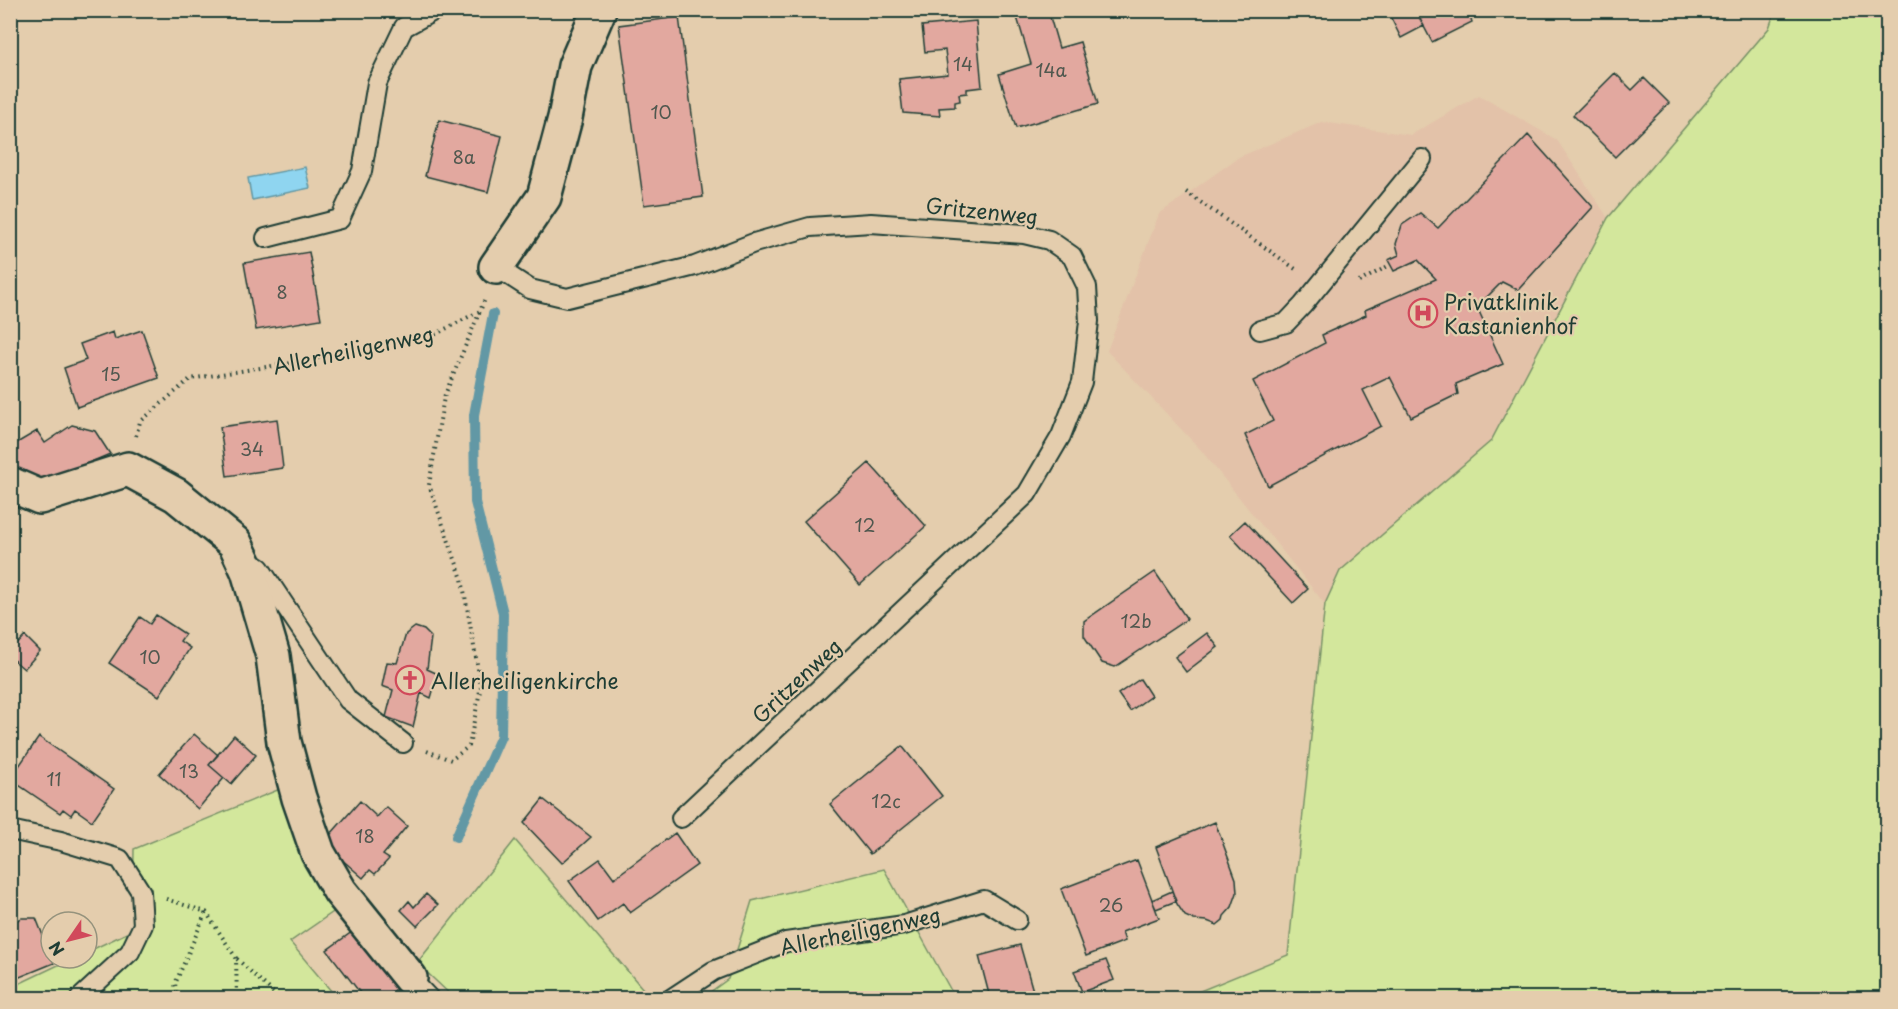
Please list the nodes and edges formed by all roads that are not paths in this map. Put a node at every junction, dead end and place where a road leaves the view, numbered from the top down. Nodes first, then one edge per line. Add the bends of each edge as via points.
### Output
1 (435, 10) edge
2 (599, 10) edge
3 (1422, 159) dead end
4 (266, 238) dead end
5 (496, 267) joint
6 (1260, 330) dead end
7 (10, 484) edge
8 (241, 555) junction
9 (403, 742) road end
10 (681, 818) dead end
11 (10, 830) edge
12 (1017, 920) dead end
13 (420, 988) edge
14 (80, 999) edge
15 (672, 999) edge

1 - 4 lane via 404,27 377,83 362,171 340,219
2 - 5 street via 575,66 544,197
3 - 6 lane via 1286,323
5 - 10 lane, Gritzenweg via 530,289 567,298 695,266 810,227 871,223 1024,234 1049,240 1072,256 1086,287 1089,321 1082,381 1061,436 1027,494
7 - 8 street via 40,497 128,470 176,495 235,543
8 - 9 lane via 260,568 348,700
8 - 13 street via 273,656 284,742 298,798 318,853 340,891
11 - 14 lane via 120,860 141,892 142,925 130,952
12 - 15 lane, Allerheiligenweg via 984,900 904,925 786,942 713,971

